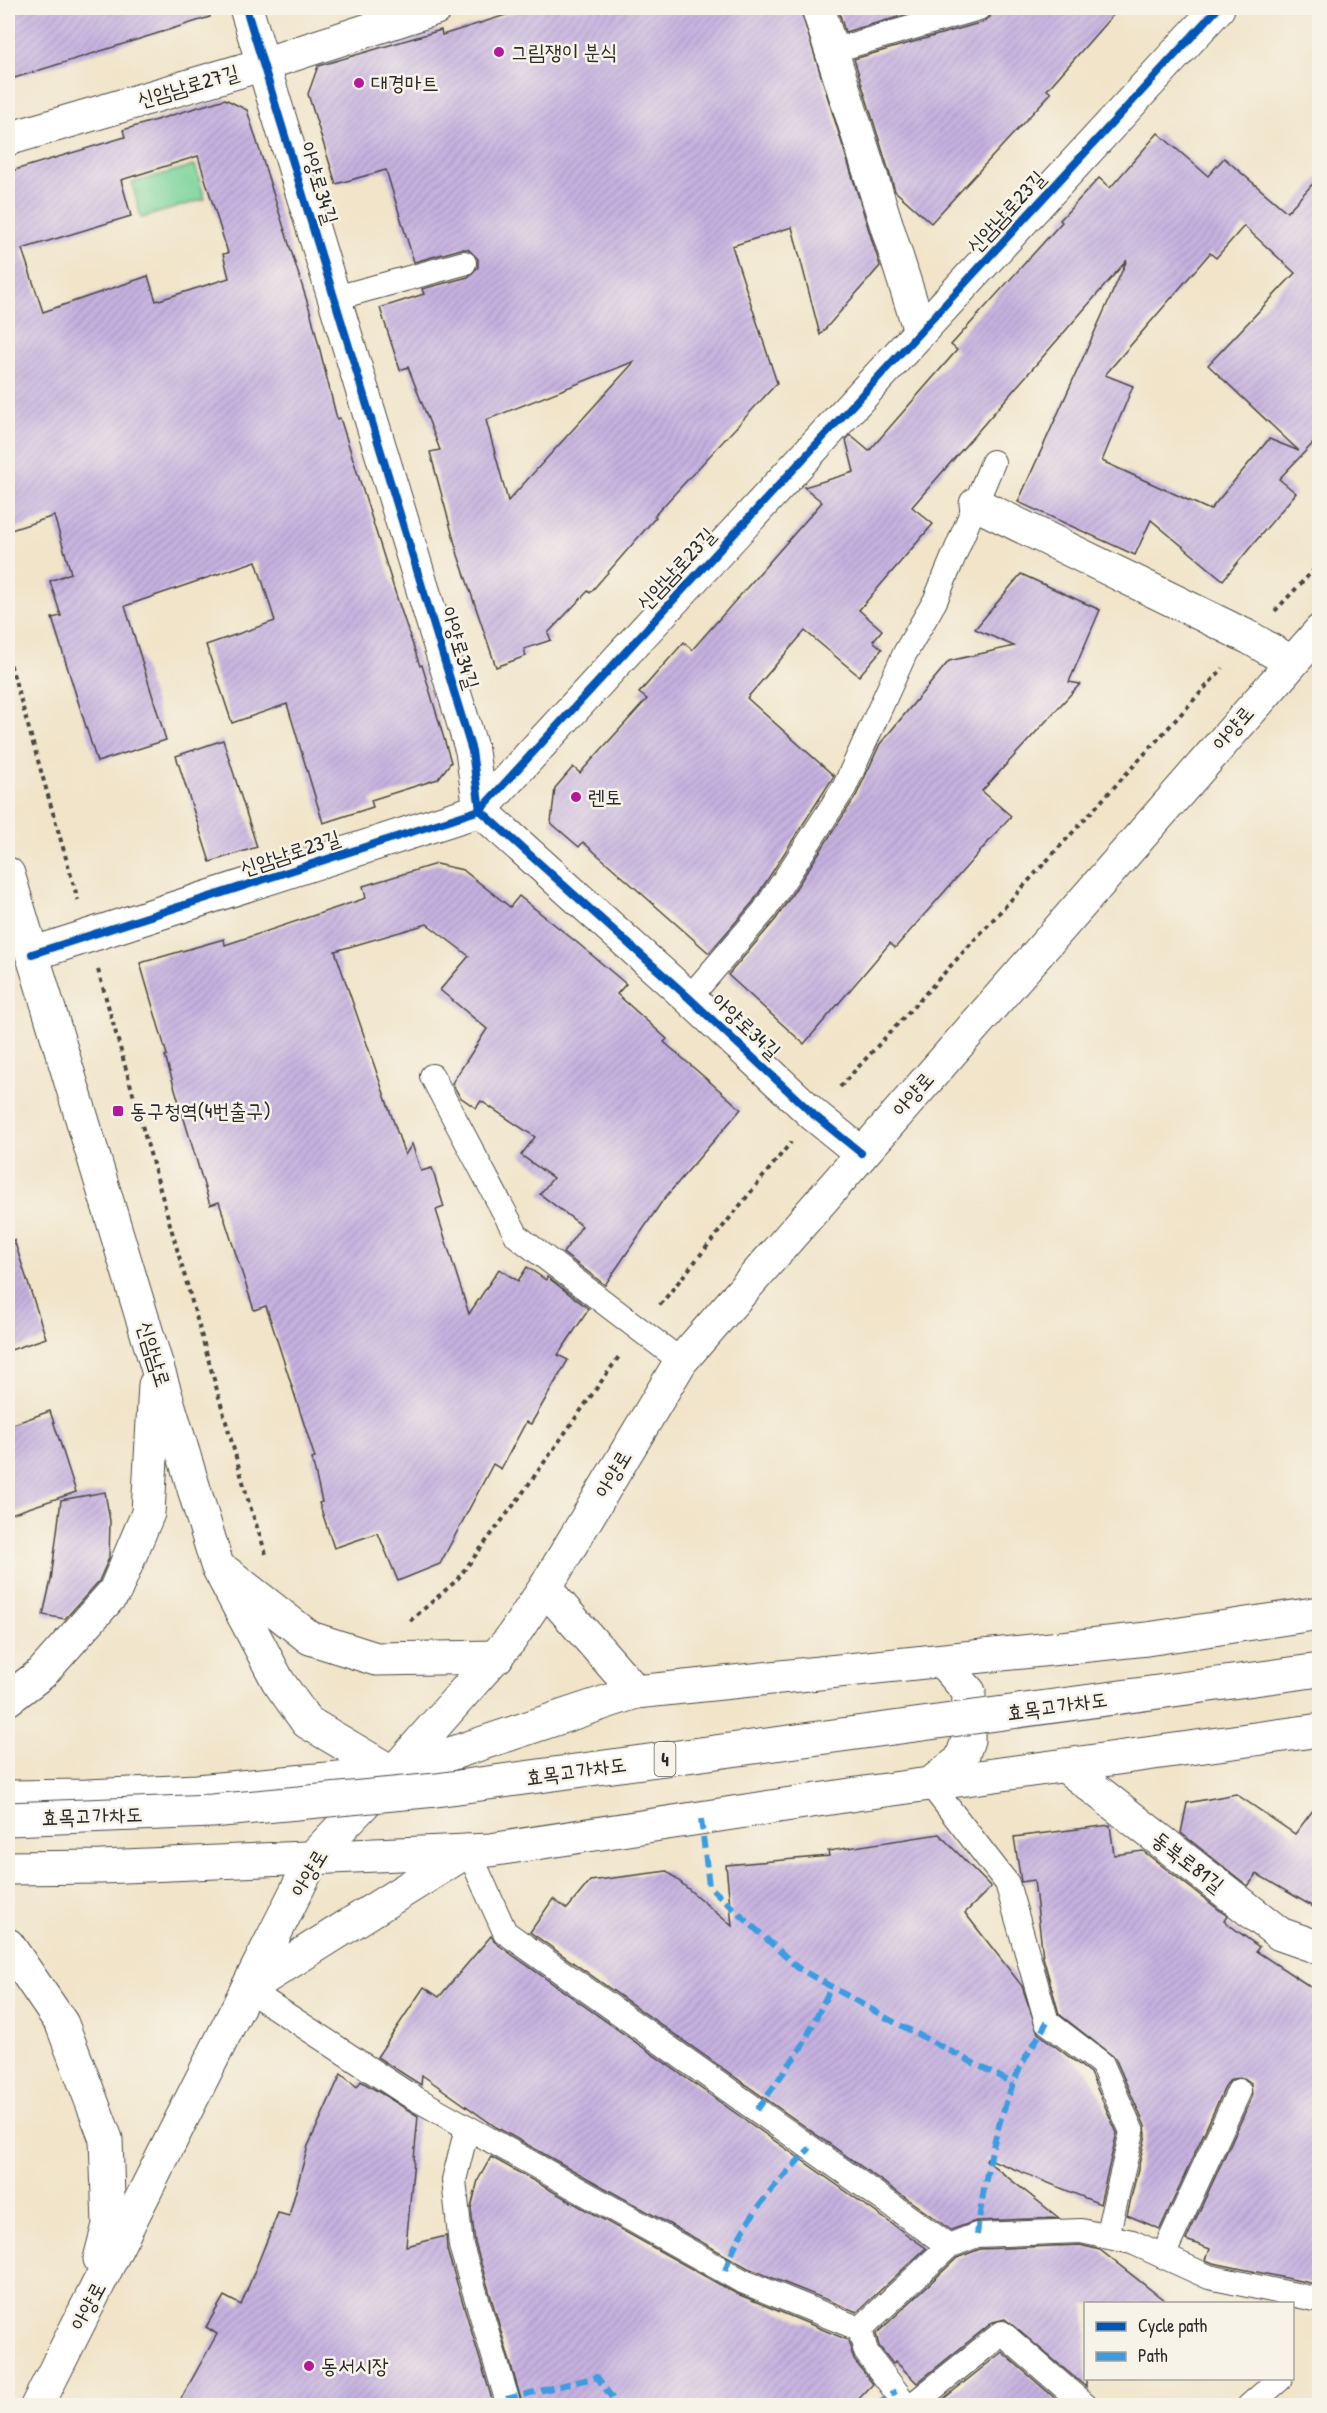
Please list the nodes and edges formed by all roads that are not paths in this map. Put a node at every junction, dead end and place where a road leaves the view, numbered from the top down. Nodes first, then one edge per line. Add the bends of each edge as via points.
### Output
1 (246, 8) edge
2 (436, 8) edge
3 (818, 8) edge
4 (979, 8) edge
5 (1218, 8) edge
6 (831, 51) junction
7 (264, 64) junction
8 (8, 139) edge
9 (464, 263) dead end
10 (335, 298) junction
11 (920, 331) junction
12 (993, 462) dead end
13 (976, 504) junction
14 (1320, 631) edge
15 (1291, 662) junction
16 (480, 810) junction
17 (8, 874) edge
18 (32, 954) junction
19 (689, 998) junction
20 (432, 1076) dead end
21 (861, 1153) junction
22 (156, 1359) junction
23 (681, 1360) junction
24 (217, 1565) junction
25 (545, 1588) junction
26 (1320, 1613) edge
27 (497, 1657) junction
28 (942, 1661) junction
29 (1320, 1670) edge
30 (636, 1692) junction
31 (8, 1700) edge
32 (1320, 1730) edge
33 (1064, 1765) junction
34 (393, 1773) junction
35 (930, 1784) junction
36 (8, 1797) edge
37 (8, 1819) edge
38 (468, 1850) junction
39 (314, 1856) junction
40 (8, 1868) edge
41 (8, 1945) edge
42 (1320, 1948) edge
43 (247, 1989) junction
44 (1239, 2091) dead end
45 (467, 2128) junction
46 (1107, 2236) junction
47 (949, 2246) junction
48 (1163, 2256) junction
49 (1320, 2300) edge
50 (86, 2310) junction
51 (860, 2330) junction
52 (1279, 2380) edge
53 (37, 2406) edge
54 (509, 2406) edge
55 (909, 2406) edge
56 (1086, 2406) edge
57 (1249, 2406) edge

1 - 7 main road, 아양로34길
2 - 7 main road, 신암남로27길
3 - 6 main road
4 - 6 lane
5 - 11 main road, 신암남로23길
6 - 11 main road
7 - 8 main road, 신암남로27길
7 - 10 main road, 아양로34길
9 - 10 lane
10 - 16 main road, 아양로34길 via 472,751
11 - 16 main road, 신암남로23길
12 - 13 lane
13 - 15 main road via 1250,638
13 - 19 lane via 935,602 905,653 844,788 764,911
14 - 15 main road, 아양로
15 - 21 main road, 아양로
16 - 18 main road, 신암남로23길
16 - 19 main road, 아양로34길
17 - 18 main road, 신암남로
18 - 22 main road, 신암남로
19 - 21 main road, 아양로34길 via 814,1115
20 - 23 lane via 517,1236
21 - 23 main road, 아양로
22 - 24 main road, 신암남로
22 - 31 main road via 148,1513 115,1592 42,1673
23 - 25 main road, 아양로
24 - 27 main road via 310,1638 376,1659
24 - 34 main road, 신암남로 via 278,1681 307,1722
25 - 27 main road, 아양로
25 - 30 main road
26 - 28 main road via 1147,1639
27 - 34 main road, 아양로
28 - 30 main road
28 - 35 main road via 969,1692 968,1740 961,1760
29 - 37 main road, 효목고가차도 / 4, bridge via 436,1790 212,1811
30 - 34 main road
32 - 33 main road
33 - 35 main road
33 - 42 main road, 동북로81길 via 1280,1934
34 - 36 main road via 197,1791
34 - 39 main road, 아양로
35 - 38 main road via 561,1840
35 - 46 lane via 1007,1883 1047,2022 1102,2064 1132,2132
38 - 39 main road
38 - 43 main road
38 - 47 lane via 505,1932
39 - 40 main road
39 - 43 main road, 아양로
41 - 50 main road via 62,2024 106,2139 109,2225
43 - 45 lane
43 - 50 main road, 아양로
44 - 48 lane
45 - 51 lane via 742,2281
45 - 54 lane via 454,2180 461,2246
46 - 47 lane via 1081,2231 977,2235
46 - 48 lane
47 - 51 lane
48 - 49 lane via 1209,2277
50 - 53 main road, 아양로
51 - 55 lane via 866,2352
52 - 57 lane
55 - 56 lane via 1002,2332

